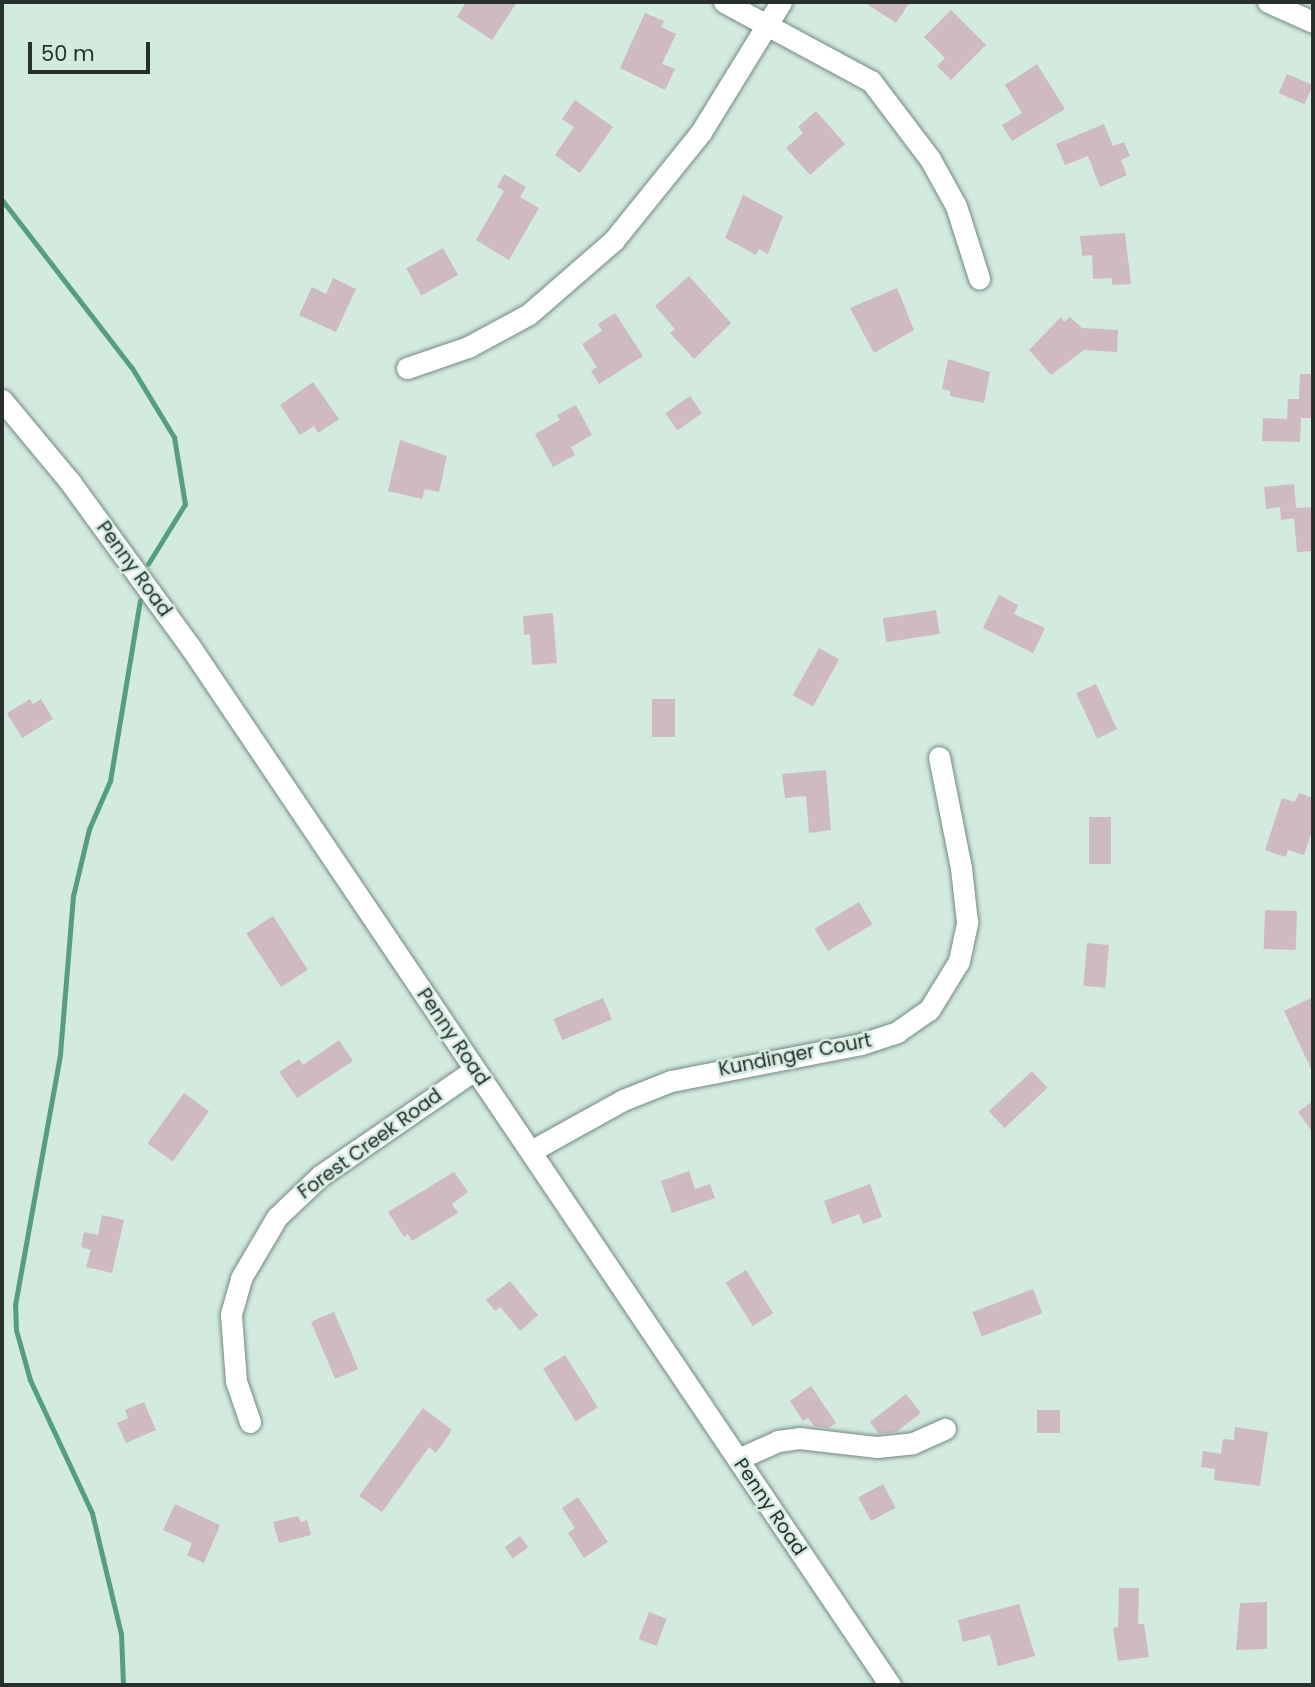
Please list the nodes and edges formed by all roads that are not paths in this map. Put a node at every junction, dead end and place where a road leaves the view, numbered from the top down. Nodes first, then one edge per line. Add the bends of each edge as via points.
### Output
1 (724, 2) edge
2 (781, 2) edge
3 (1268, 2) edge
4 (1313, 22) edge
5 (769, 26) junction
6 (979, 278) dead end
7 (407, 368) dead end
8 (2, 400) edge
9 (939, 757) dead end
10 (474, 1070) junction
11 (531, 1151) junction
12 (250, 1422) dead end
13 (944, 1429) dead end
14 (738, 1460) junction
15 (890, 1685) edge

1 - 5 street
2 - 5 street
3 - 4 street
5 - 6 street via 871,81 956,206
5 - 7 street via 662,184 568,284 529,314 468,347
8 - 10 street, Penny Road via 70,482 191,648
9 - 11 street, Kundinger Court via 967,922 959,961 929,1010 897,1032 861,1044 671,1081 623,1100
10 - 11 street, Penny Road
10 - 12 street, Forest Creek Road via 320,1176 296,1195 270,1228 241,1278 231,1314 236,1381
11 - 14 street, Penny Road
13 - 14 street via 913,1443 877,1447 799,1438 778,1441
14 - 15 street, Penny Road

